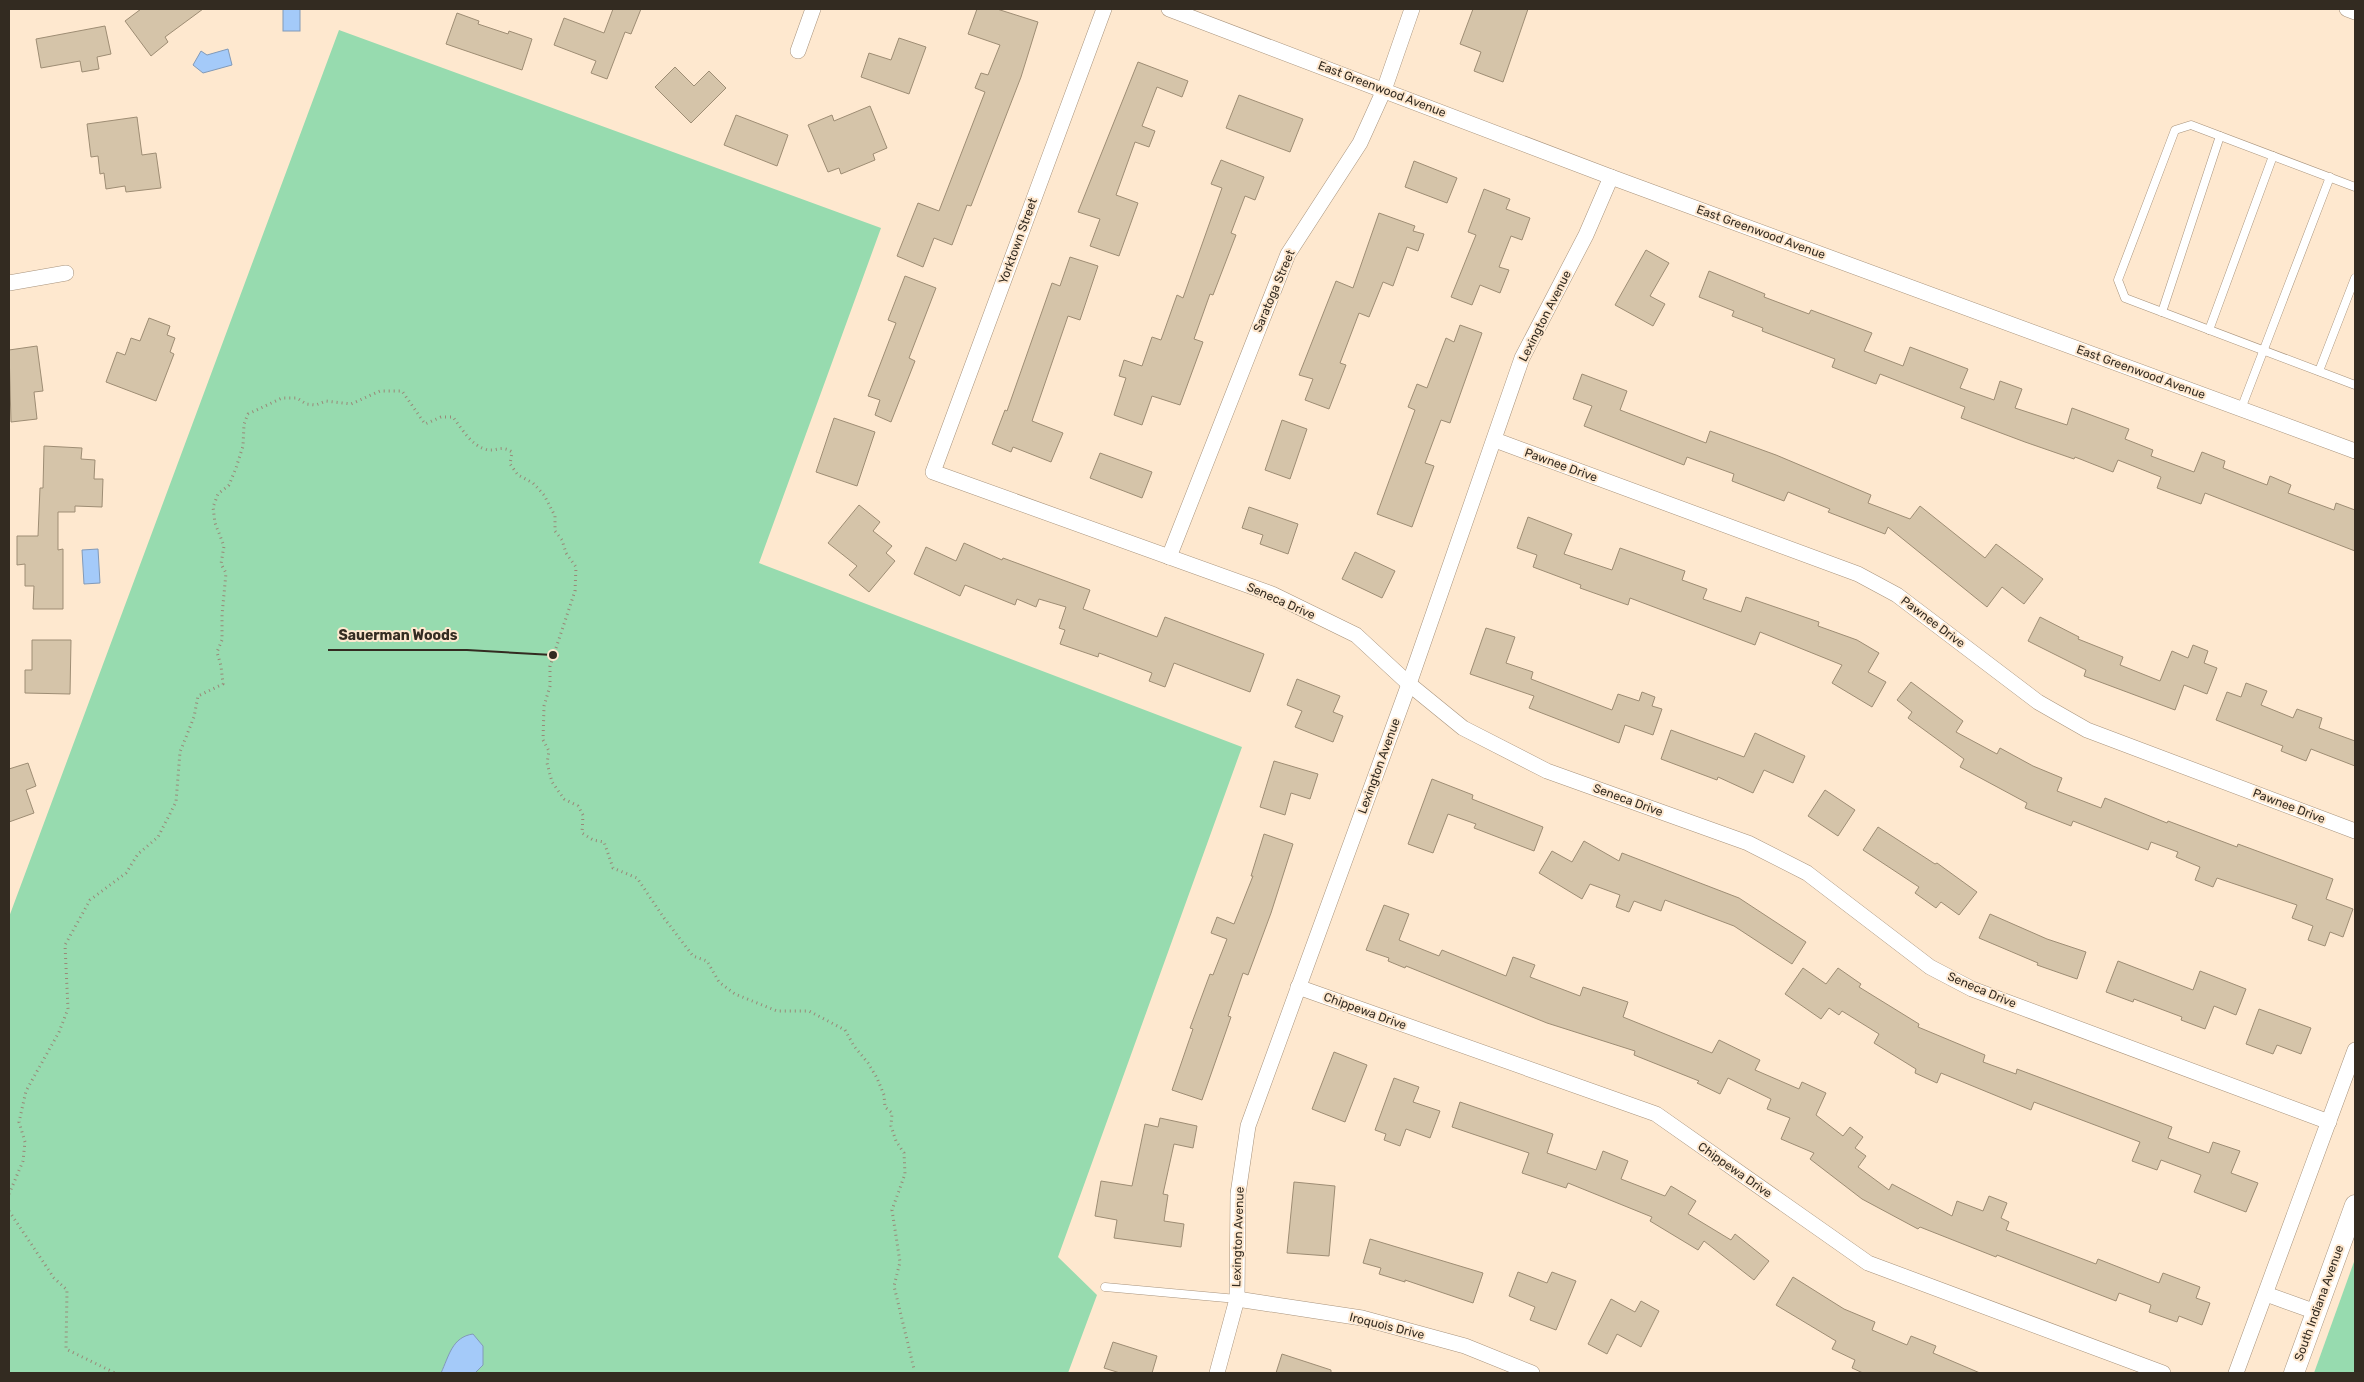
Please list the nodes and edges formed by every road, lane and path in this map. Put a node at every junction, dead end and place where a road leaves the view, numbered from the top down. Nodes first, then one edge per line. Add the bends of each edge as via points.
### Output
1 (813, 9) edge
2 (1104, 9) edge
3 (1169, 9) edge
4 (1412, 9) edge
5 (2347, 9) edge
6 (2355, 12) edge
7 (798, 51) dead end
8 (1384, 90) junction
9 (2220, 136) junction
10 (2274, 156) junction
11 (1611, 177) junction
12 (2330, 177) junction
13 (2355, 187) edge
14 (66, 273) dead end
15 (2355, 278) edge
16 (9, 283) edge
17 (2162, 312) junction
18 (2209, 330) junction
19 (2263, 351) junction
20 (2319, 371) junction
21 (2355, 385) edge
22 (2240, 409) junction
23 (1495, 440) junction
24 (2355, 451) edge
25 (933, 472) joint
26 (1168, 557) junction
27 (1409, 684) junction
28 (2355, 831) edge
29 (1298, 987) junction
30 (2355, 1050) edge
31 (2329, 1122) junction
32 (9, 1194) edge
33 (2355, 1206) edge
34 (9, 1211) edge
35 (1104, 1287) dead end
36 (2266, 1294) junction
37 (1237, 1299) junction
38 (2316, 1312) junction
39 (914, 1369) dead end
40 (2297, 1371) edge
41 (115, 1373) edge
42 (1217, 1373) edge
43 (1532, 1373) edge
44 (2162, 1373) edge
45 (2236, 1373) edge

1 - 7 street
2 - 25 street, Yorktown Street
3 - 8 street, East Greenwood Avenue
4 - 8 street, Saratoga Street
5 - 6 street
8 - 11 street, East Greenwood Avenue
8 - 26 street, Saratoga Street via 1360,143 1288,254
9 - 10 lane
9 - 17 lane
9 - 17 lane via 2191,125 2175,130 2118,280 2126,298
10 - 12 lane
10 - 18 lane
11 - 22 street, East Greenwood Avenue
11 - 23 street, Lexington Avenue via 1586,235 1522,358
12 - 13 lane
12 - 19 lane
14 - 16 street
15 - 20 lane
17 - 18 lane
18 - 19 lane
19 - 20 lane
19 - 22 lane
20 - 21 lane
22 - 24 street, East Greenwood Avenue
23 - 27 street, Lexington Avenue
23 - 28 street, Pawnee Drive via 1858,574 1897,595 2038,702 2087,730
25 - 26 street, Seneca Drive
26 - 27 street, Seneca Drive via 1272,594 1356,635
27 - 29 street, Lexington Avenue
27 - 31 street, Seneca Drive via 1463,728 1506,752 1547,771 1748,843 1807,873 1930,967 1972,989
29 - 37 street, Lexington Avenue via 1248,1126 1238,1194
29 - 44 street, Chippewa Drive via 1656,1114 1868,1263
30 - 31 street
31 - 36 street
32 - 39 path via 22,1161 25,1142 19,1122 26,1091 68,1009 65,945 90,900 126,873 138,854 158,837 176,802 180,752 194,717 198,696 223,684 217,652 222,640 226,573 221,564 224,546 212,507 218,494 229,485 236,468 248,414 282,398 297,398 306,404 316,405 326,401 351,404 380,391 402,391 425,424 441,417 453,418 470,440 485,449 505,447 512,452 510,464 518,476 533,483 544,495 555,516 555,531 576,567 575,591 550,666 543,740 549,751 547,762 552,782 564,799 578,806 582,815 582,833 604,842 613,868 637,878 693,956 707,961 719,982 735,994 777,1011 809,1010 845,1030 877,1078 885,1107 892,1113 891,1126 896,1141 904,1154 906,1174 892,1210 900,1262 894,1286
33 - 38 main road, South Indiana Avenue
34 - 41 path via 54,1278 67,1290 66,1348
35 - 37 lane
36 - 38 street
36 - 45 street
37 - 42 street, Lexington Avenue
37 - 43 street, Iroquois Drive via 1362,1318 1465,1346
38 - 40 main road, South Indiana Avenue

